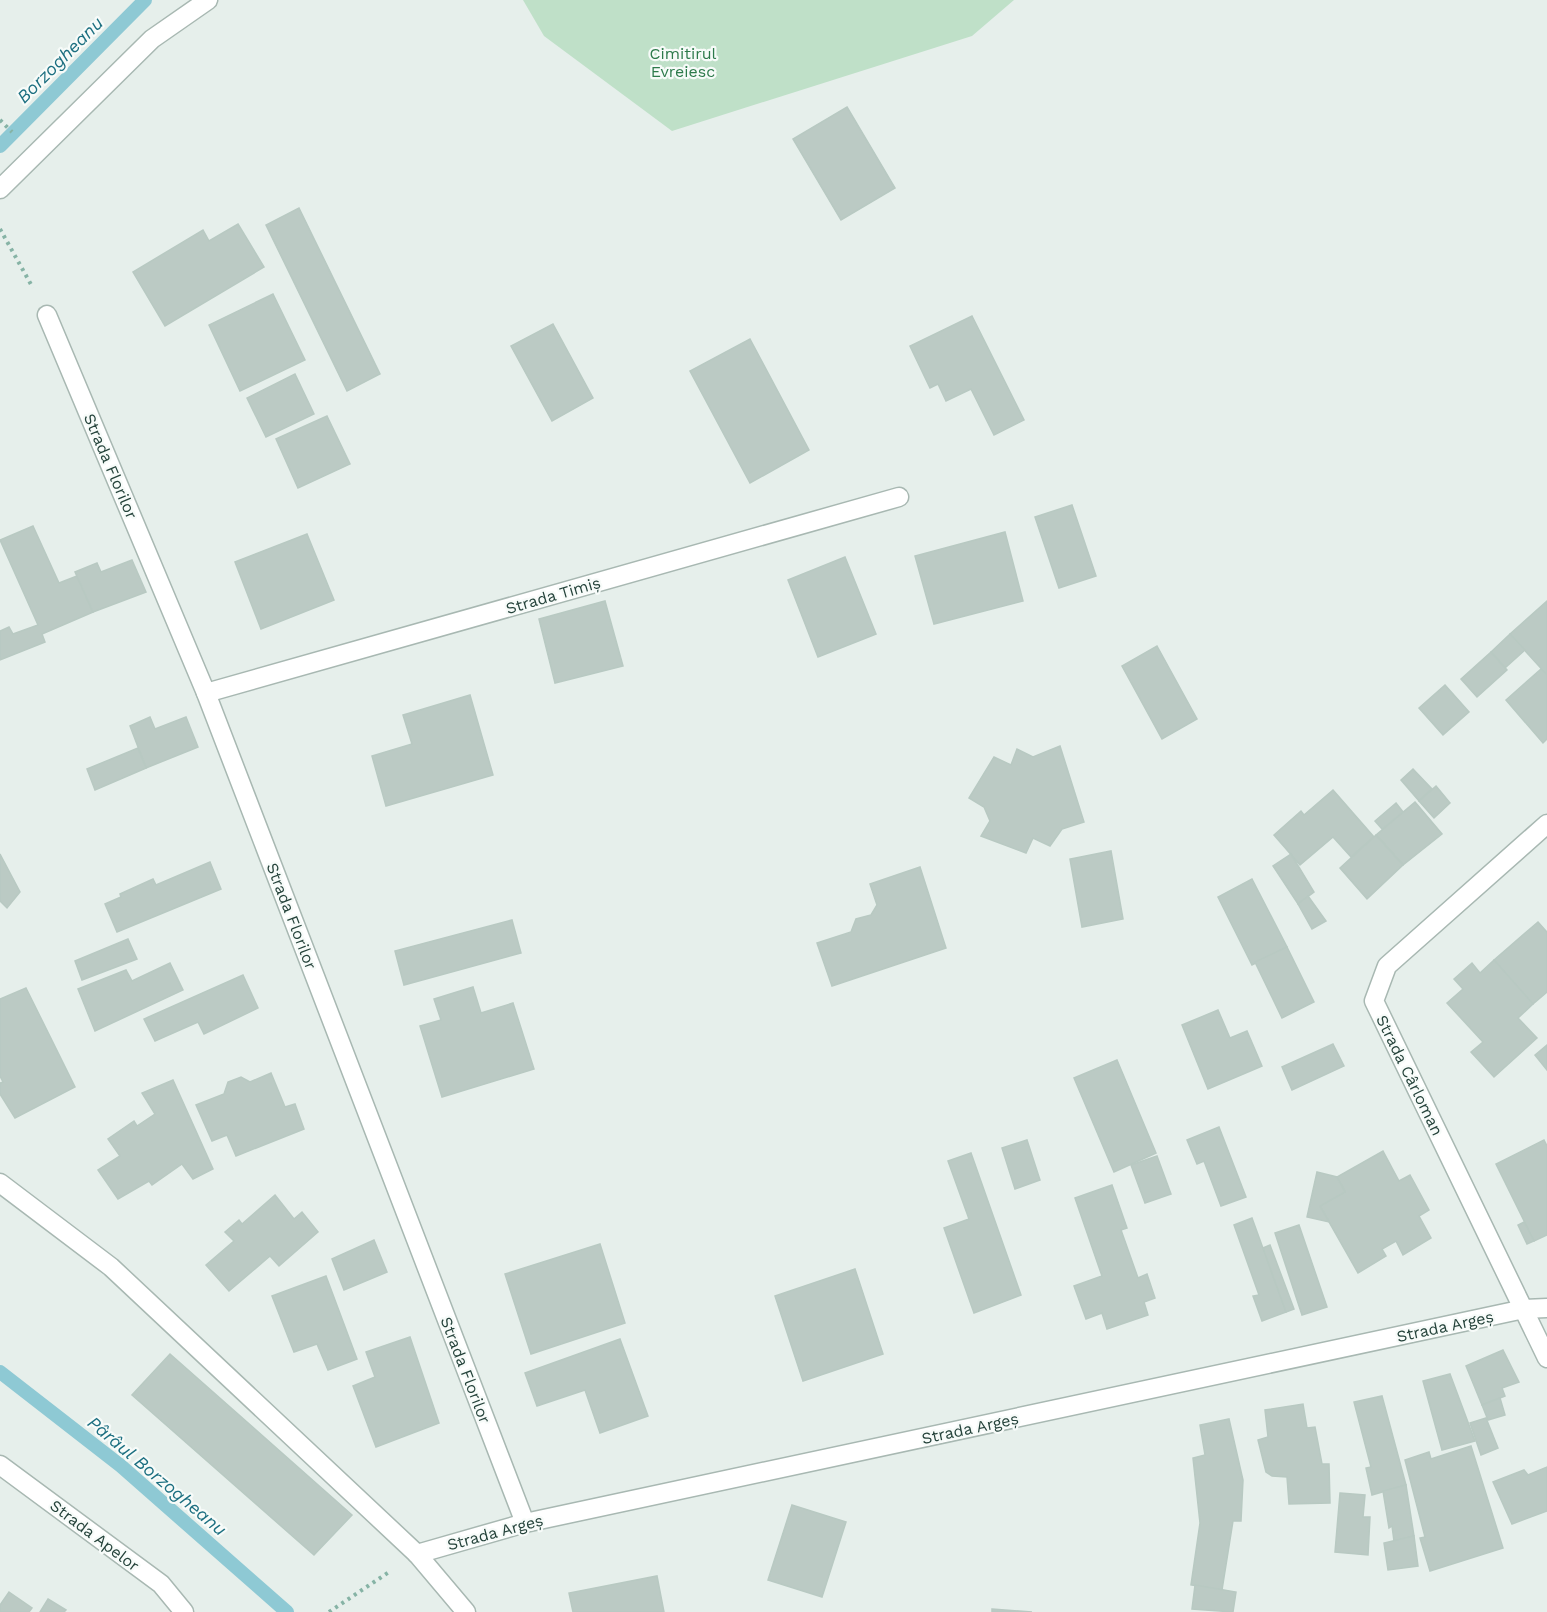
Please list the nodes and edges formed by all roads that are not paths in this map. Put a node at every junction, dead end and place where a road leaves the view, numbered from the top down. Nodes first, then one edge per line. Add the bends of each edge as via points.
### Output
1 (207, 0) edge
2 (0, 189) edge
3 (47, 315) road end
4 (899, 497) dead end
5 (206, 693) junction
6 (1547, 825) edge
7 (0, 1183) edge
8 (1547, 1308) edge
9 (1524, 1309) junction
10 (1547, 1358) edge
11 (0, 1465) edge
12 (525, 1523) junction
13 (417, 1554) junction
14 (184, 1612) edge
15 (466, 1612) edge

1 - 2 street via 152,39
3 - 5 street, Strada Florilor
4 - 5 street, Strada Timiș
5 - 12 street, Strada Florilor
6 - 9 street, Strada Cârloman via 1387,966 1374,1001
7 - 13 street via 111,1267
8 - 9 street, Strada Argeș
9 - 10 street, Strada Cârloman
9 - 12 street, Strada Argeș
11 - 14 street, Strada Apelor via 161,1584
12 - 13 street, Strada Argeș
13 - 15 street

